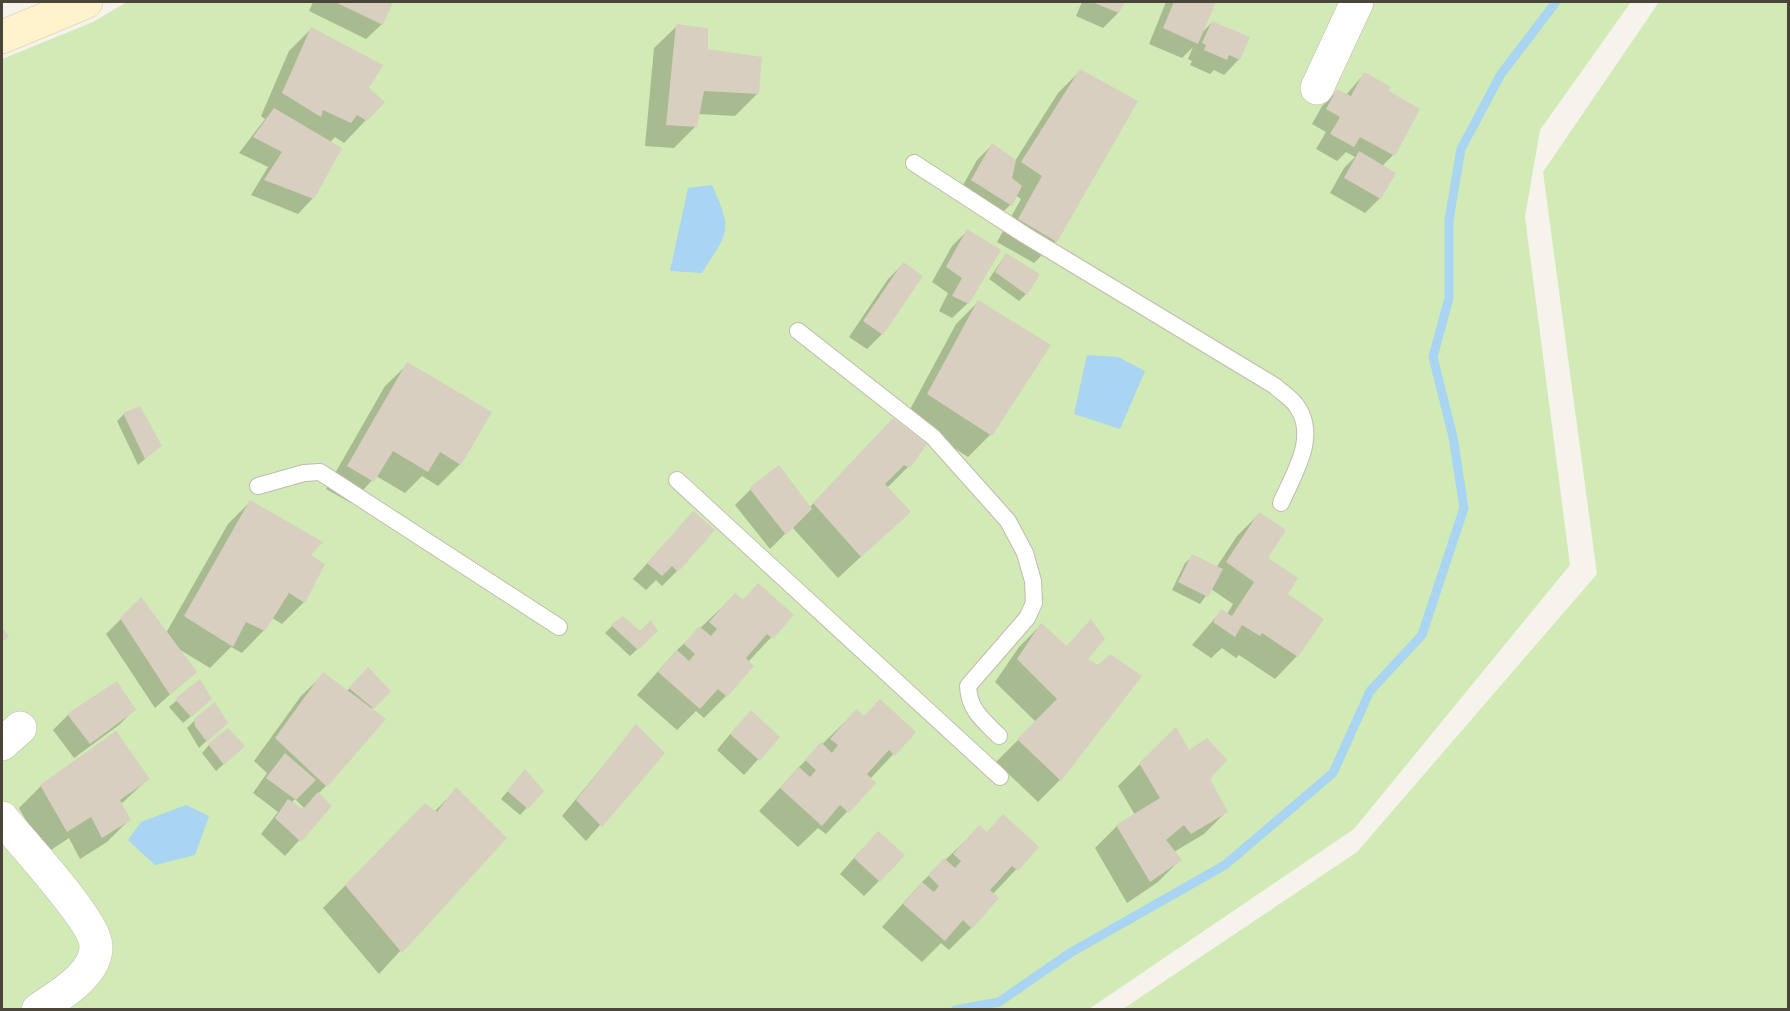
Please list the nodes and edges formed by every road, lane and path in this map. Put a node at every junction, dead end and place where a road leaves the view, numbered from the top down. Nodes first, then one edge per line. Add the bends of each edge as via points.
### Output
1 (86, 2) edge
2 (1357, 2) edge
3 (2, 37) edge
4 (1317, 88) dead end
5 (914, 163) dead end
6 (798, 331) dead end
7 (677, 480) dead end
8 (258, 486) dead end
9 (1281, 503) dead end
10 (559, 627) dead end
11 (999, 736) dead end
12 (1000, 777) dead end
13 (2, 819) edge
14 (38, 1010) edge

1 - 3 main road
2 - 4 street
5 - 9 lane via 1275,386 1296,405 1305,427 1306,444
6 - 11 lane via 933,437 1008,521 1025,553 1034,603 1027,618 968,686 968,700 974,712
7 - 12 lane
8 - 10 lane via 320,472
13 - 14 street via 89,925 96,947 90,966 63,993

